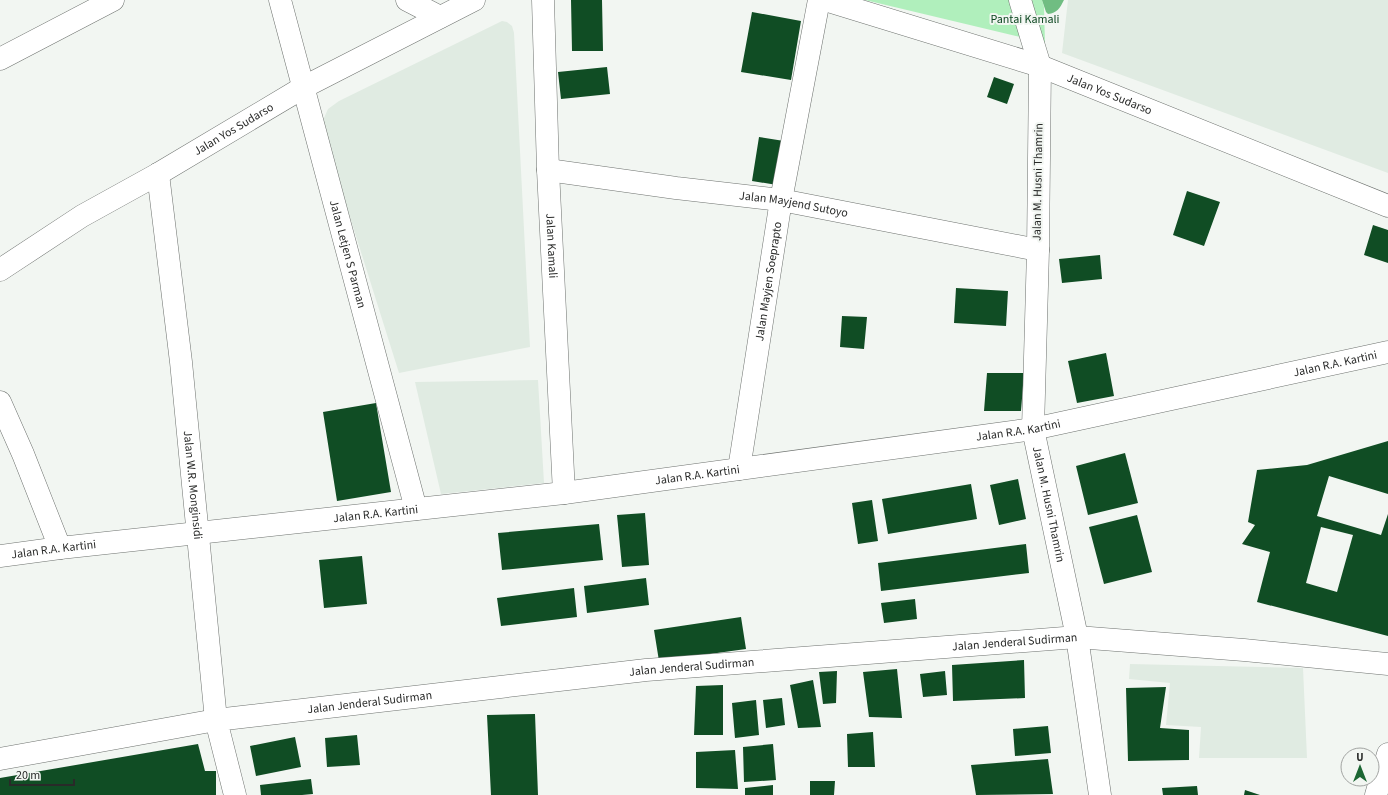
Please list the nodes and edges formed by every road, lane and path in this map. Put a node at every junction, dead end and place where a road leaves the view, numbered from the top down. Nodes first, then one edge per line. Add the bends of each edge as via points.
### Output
1 (113, 0) edge
2 (280, 0) edge
3 (407, 0) edge
4 (474, 0) edge
5 (543, 0) edge
6 (819, 0) edge
7 (825, 0) edge
8 (1020, 0) edge
9 (440, 17) junction
10 (0, 59) edge
11 (1040, 66) junction
12 (304, 86) junction
13 (548, 170) junction
14 (158, 174) junction
15 (781, 200) junction
16 (1388, 206) edge
17 (1038, 250) junction
18 (0, 270) edge
19 (1388, 352) edge
20 (0, 402) edge
21 (1033, 429) junction
22 (739, 469) junction
23 (564, 492) junction
24 (416, 509) junction
25 (197, 533) junction
26 (60, 548) junction
27 (0, 556) edge
28 (1078, 637) junction
29 (1388, 664) edge
30 (216, 720) junction
31 (1388, 754) edge
32 (0, 759) edge
33 (235, 795) edge
34 (1100, 795) edge
35 (1376, 795) edge

1 - 10 main road
2 - 12 main road, Jalan Letjen S Parman
3 - 9 main road
4 - 9 main road, Jalan Yos Sudarso
5 - 13 main road, Jalan Kamali
6 - 15 main road, Jalan Mayjen Soeprapto
7 - 11 main road, Jalan Yos Sudarso
8 - 11 main road, Jalan M. Husni Thamrin
9 - 12 main road, Jalan Yos Sudarso
11 - 16 main road, Jalan Yos Sudarso
11 - 17 main road, Jalan M. Husni Thamrin
12 - 14 main road, Jalan Yos Sudarso
12 - 24 main road, Jalan Letjen S Parman
13 - 15 main road, Jalan Mayjend Sutoyo
13 - 23 main road, Jalan Kamali
14 - 18 main road, Jalan Yos Sudarso via 82,216
14 - 25 main road, Jalan W.R. Monginsidi via 181,362
15 - 17 main road, Jalan Mayjend Sutoyo
15 - 22 main road, Jalan Mayjen Soeprapto
17 - 21 main road, Jalan M. Husni Thamrin
19 - 21 main road, Jalan R.A. Kartini
20 - 26 main road
21 - 22 main road, Jalan R.A. Kartini
21 - 28 main road, Jalan M. Husni Thamrin
22 - 23 main road, Jalan R.A. Kartini
23 - 24 main road, Jalan R.A. Kartini
24 - 25 main road, Jalan R.A. Kartini
25 - 26 main road, Jalan R.A. Kartini
25 - 30 main road, Jalan W.R. Monginsidi
26 - 27 main road, Jalan R.A. Kartini
28 - 29 main road, Jalan Jenderal Sudirman
28 - 30 main road, Jalan Jenderal Sudirman via 646,670
28 - 34 main road, Jalan M. Husni Thamrin
30 - 32 main road, Jalan Jenderal Sudirman
30 - 33 main road, Jalan W.R. Monginsidi
31 - 35 main road

